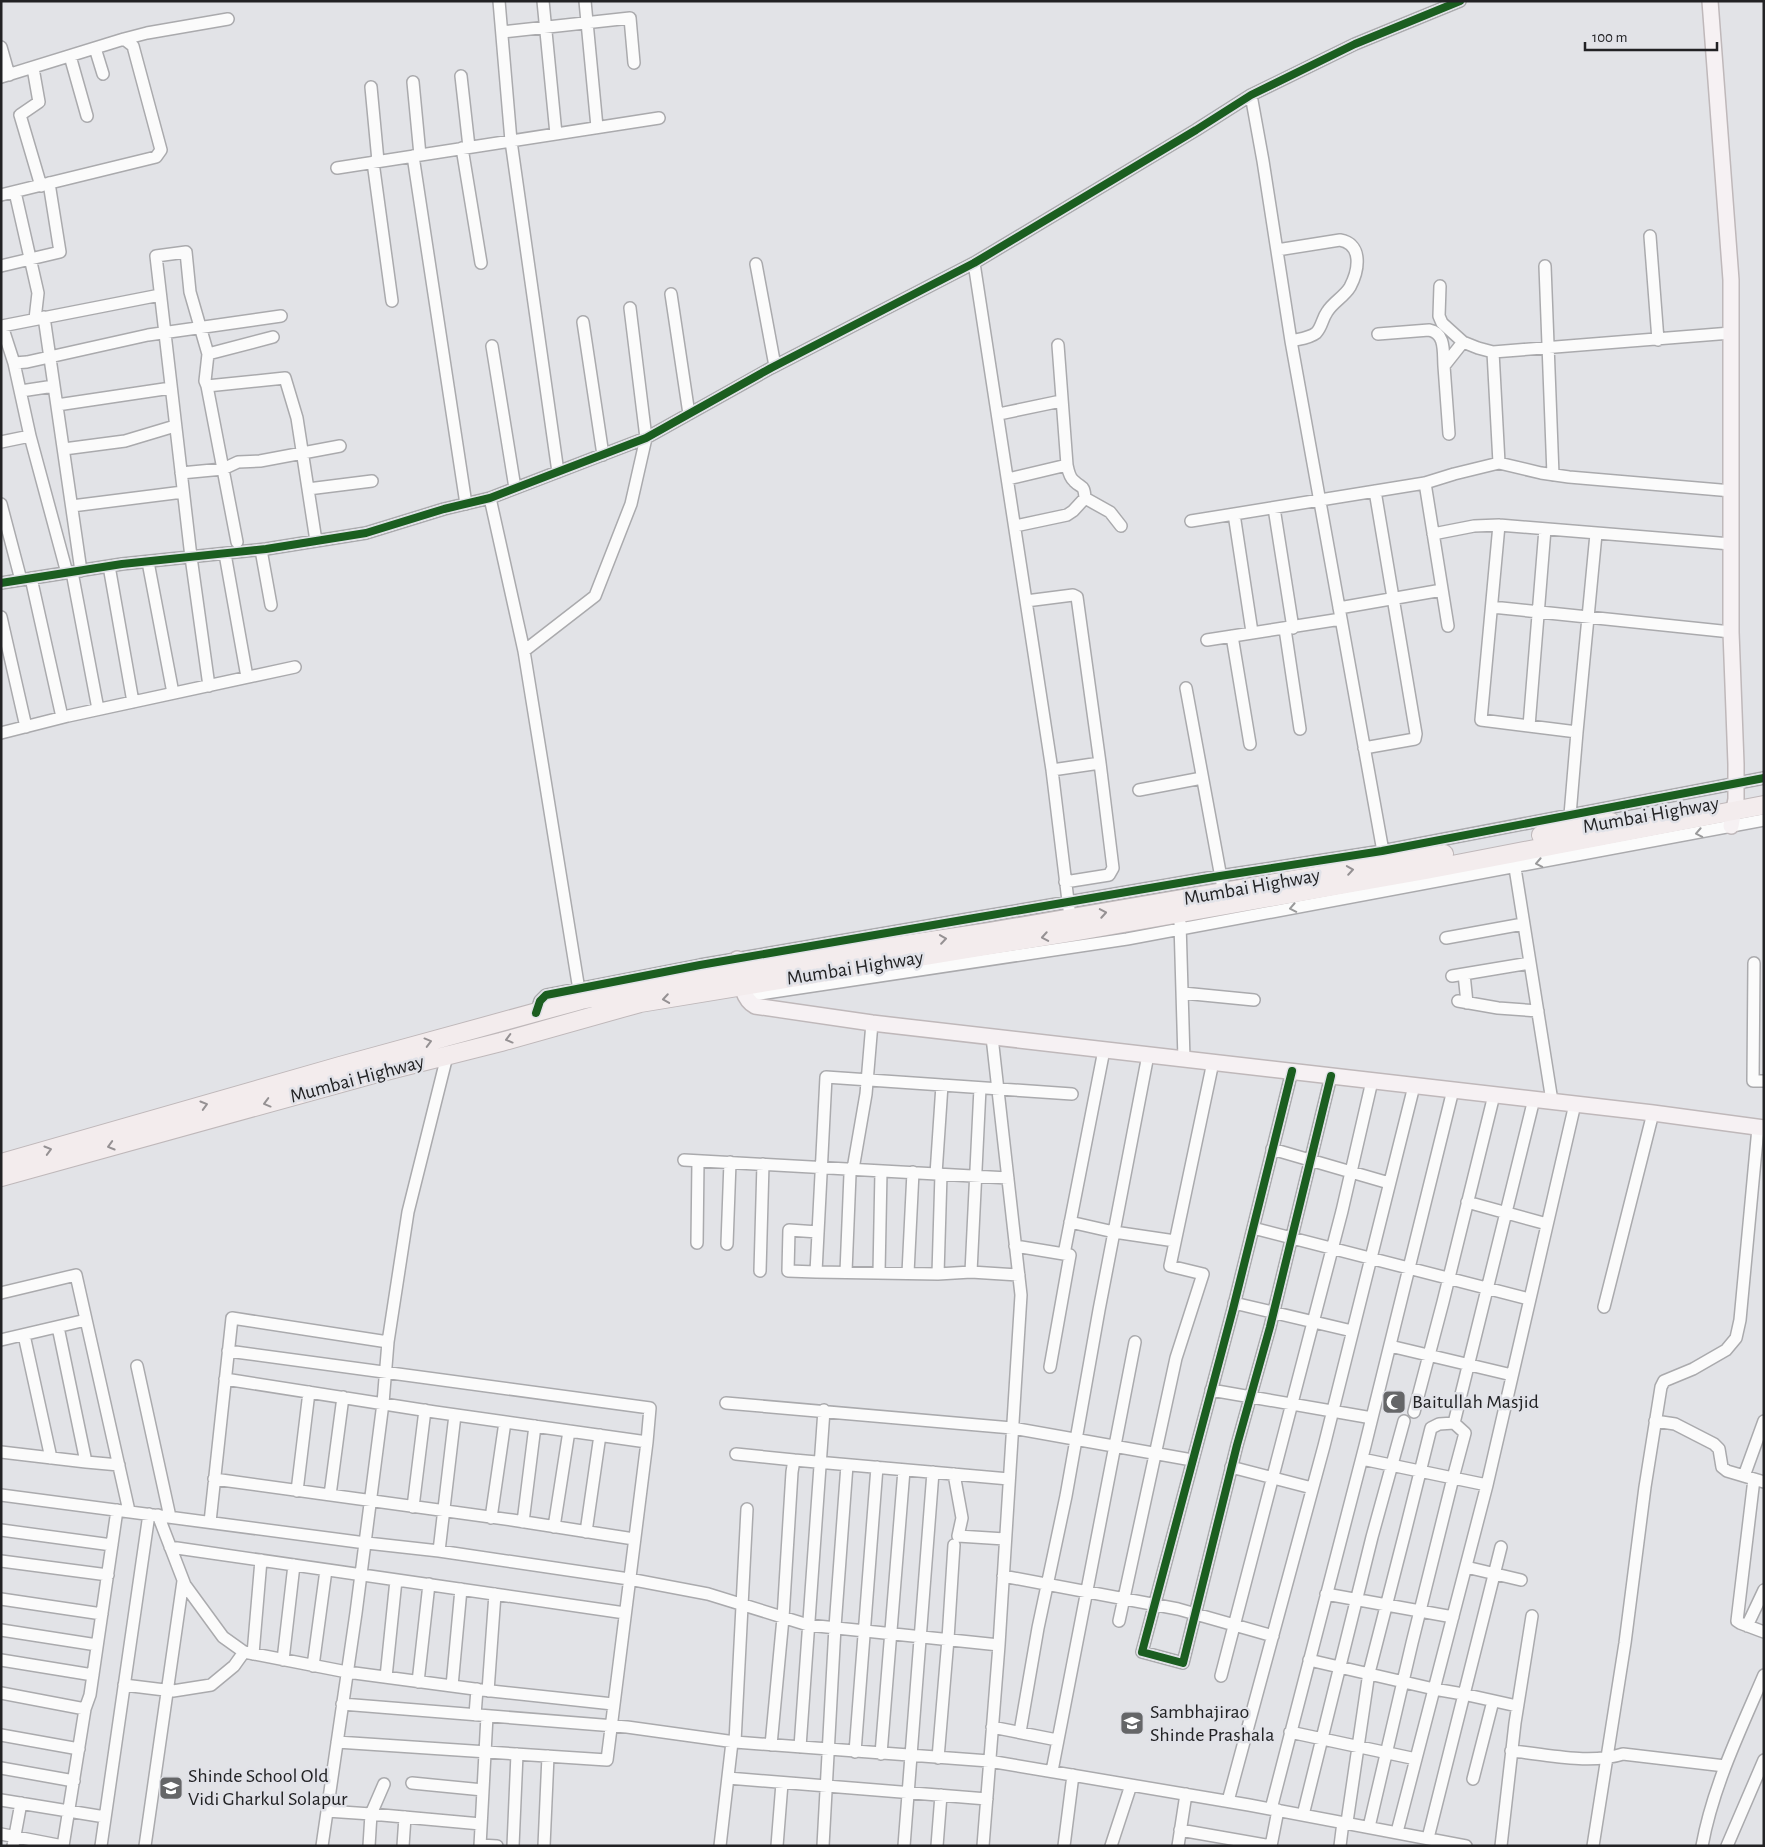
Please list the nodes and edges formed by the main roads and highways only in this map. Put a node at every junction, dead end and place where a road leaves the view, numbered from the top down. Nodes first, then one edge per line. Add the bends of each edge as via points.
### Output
1 (1710, 1) edge
2 (1764, 794) edge
3 (1764, 804) edge
4 (1735, 805) junction
5 (741, 978) junction
6 (1761, 1128) edge
7 (1, 1163) edge
8 (1, 1177) edge

1 - 4 main road via 1728,235
2 - 4 highway, Mumbai Highway
3 - 4 highway, Mumbai Highway
5 -> 4 highway, Mumbai Highway via 878,948 990,932 1069,910 1589,819
4 -> 5 highway, Mumbai Highway via 1179,921 773,981
5 - 6 main road via 750,1002 755,1006 872,1023
7 -> 5 highway via 536,1012 580,994
5 -> 8 highway, Mumbai Highway via 714,991 640,1003

